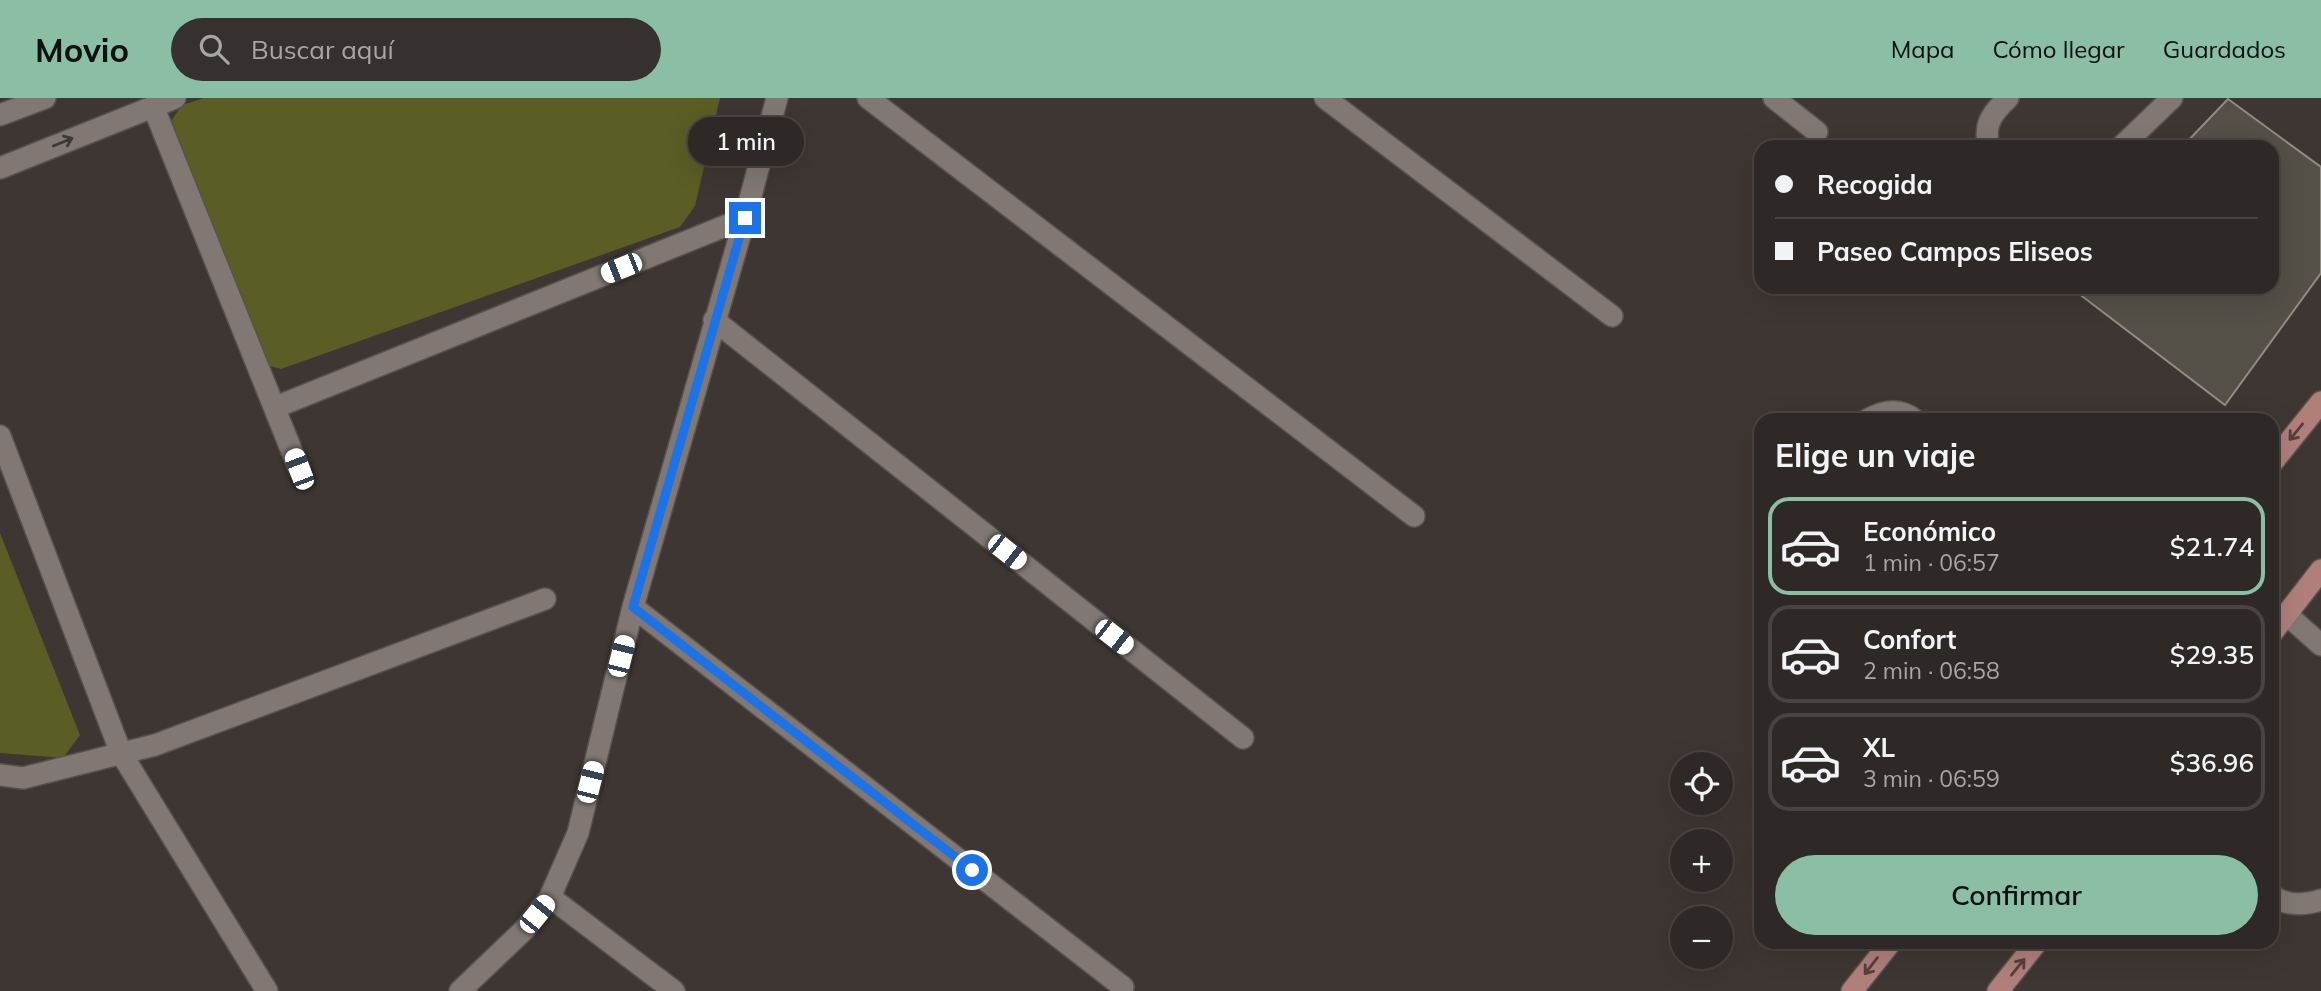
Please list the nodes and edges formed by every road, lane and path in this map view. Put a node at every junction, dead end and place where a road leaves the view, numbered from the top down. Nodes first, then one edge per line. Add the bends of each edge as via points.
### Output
1 (175, 98) edge
2 (776, 98) edge
3 (868, 98) edge
4 (1325, 98) edge
5 (1774, 98) edge
6 (2008, 98) edge
7 (2172, 98) edge
8 (38, 99) edge
9 (153, 106) junction
10 (0, 115) edge
11 (1817, 132) dead end
12 (1988, 140) edge
13 (2128, 140) edge
14 (0, 168) edge
15 (745, 218) junction
16 (1612, 316) dead end
17 (714, 320) junction
18 (2321, 402) edge
19 (276, 407) junction
20 (0, 436) edge
21 (2279, 454) edge
22 (299, 469) dead end
23 (1414, 516) dead end
24 (2317, 582) edge
25 (545, 600) dead end
26 (633, 607) junction
27 (2286, 614) junction
28 (2279, 624) edge
29 (2321, 645) edge
30 (1243, 738) dead end
31 (121, 753) junction
32 (0, 775) edge
33 (551, 897) junction
34 (2279, 900) edge
35 (2321, 900) edge
36 (1885, 949) edge
37 (2031, 949) edge
38 (1123, 987) dead end
39 (267, 991) edge
40 (460, 991) edge
41 (674, 991) edge
42 (1852, 991) edge
43 (1998, 991) edge

1 - 9 street
2 - 15 street
3 - 23 street
4 - 16 street
5 - 11 street
6 - 12 street via 1987,124
7 - 13 street
8 - 10 street
14 -> 9 street
9 - 19 street
15 - 17 street
15 - 19 street
17 - 26 street
17 - 30 street
18 -> 21 main road
19 - 22 street
20 - 31 street
24 - 27 main road
25 - 31 street via 155,745
26 - 33 street via 578,833
26 - 38 street
27 - 28 main road
27 - 29 street
31 - 32 street via 23,778
31 - 39 street
33 - 40 street via 524,930
33 - 41 street
34 - 35 street via 2305,905
36 -> 42 main road
43 -> 37 main road

